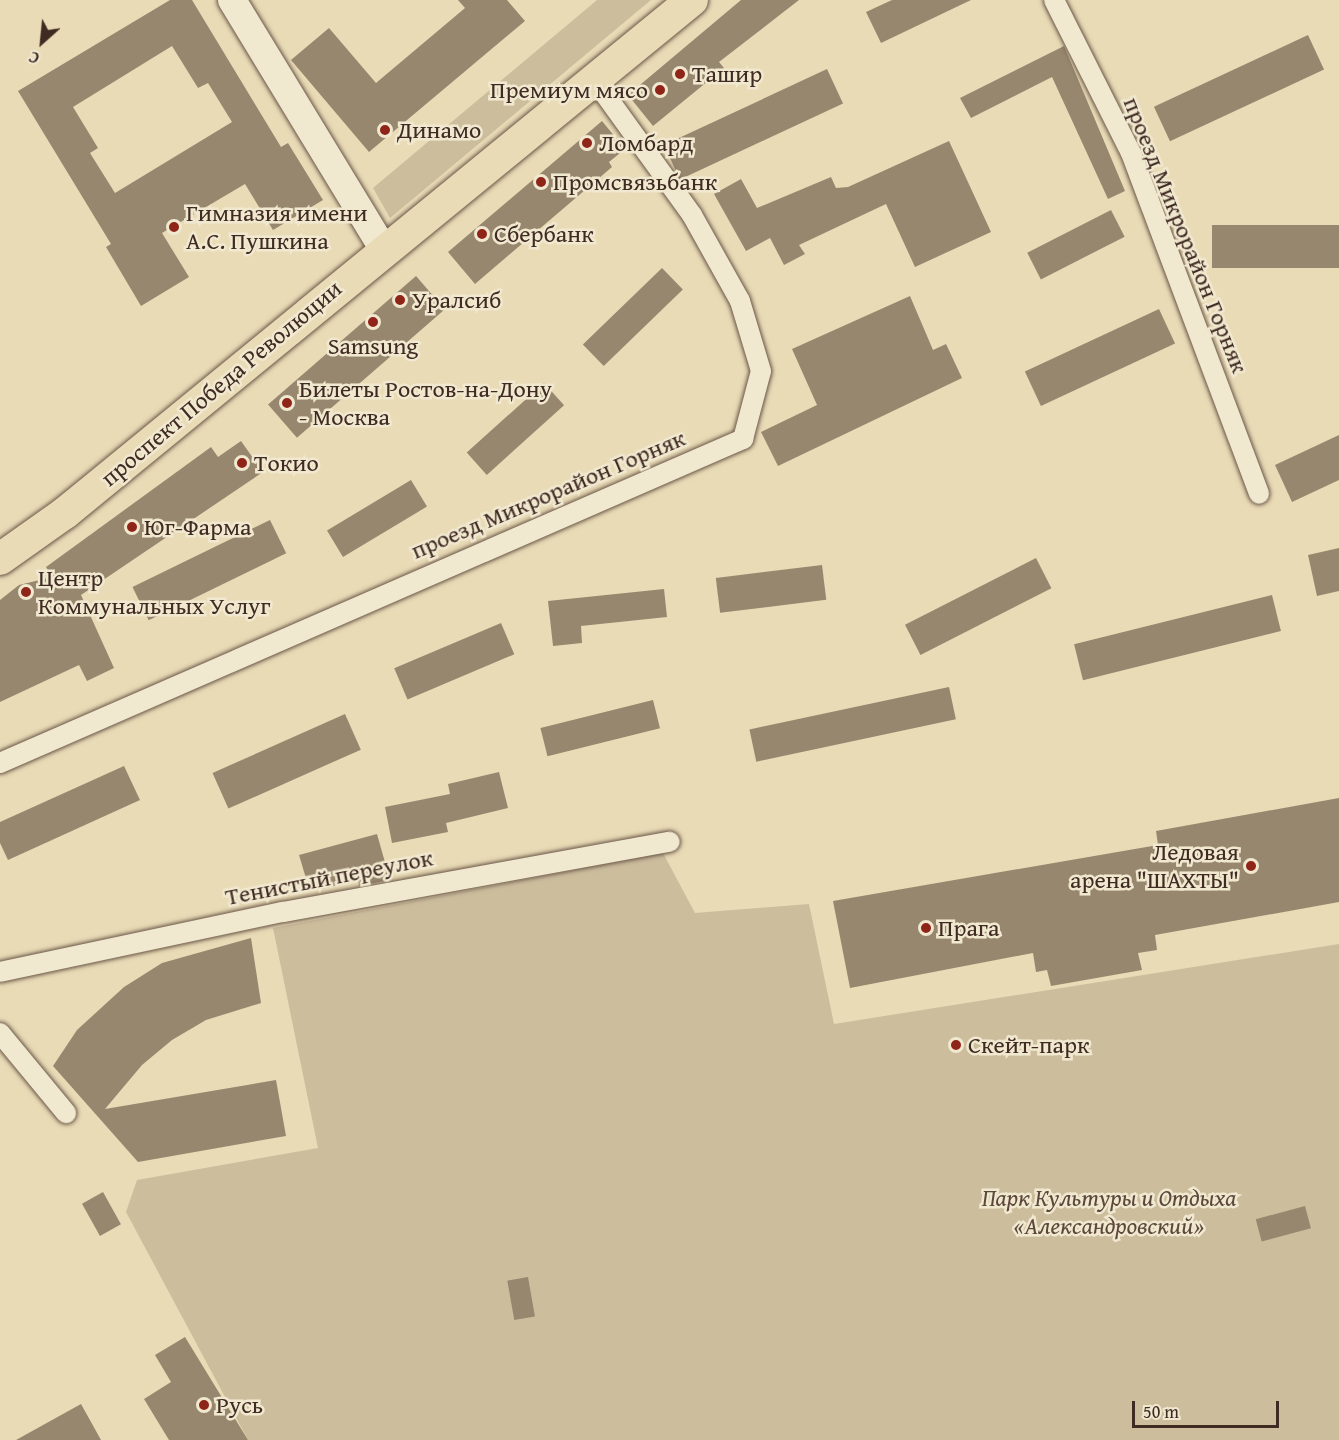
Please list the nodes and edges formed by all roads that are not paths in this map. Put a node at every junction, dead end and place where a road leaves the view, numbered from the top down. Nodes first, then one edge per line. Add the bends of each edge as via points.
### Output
1 (232, 0) edge
2 (692, 0) edge
3 (1054, 0) edge
4 (594, 79) junction
5 (383, 248) junction
6 (1259, 495) dead end
7 (0, 559) edge
8 (0, 763) edge
9 (670, 842) dead end
10 (0, 972) edge
11 (0, 1034) edge
12 (66, 1113) dead end

1 - 5 street
2 - 4 main road, проспект Победа Революции
3 - 6 street, проезд Микрорайон Горняк via 1131,153
4 - 5 main road, проспект Победа Революции
4 - 8 street, проезд Микрорайон Горняк via 680,198 740,301 761,371 743,439
5 - 7 main road, проспект Победа Революции via 65,513
9 - 10 street, Тенистый переулок via 272,914
11 - 12 street

